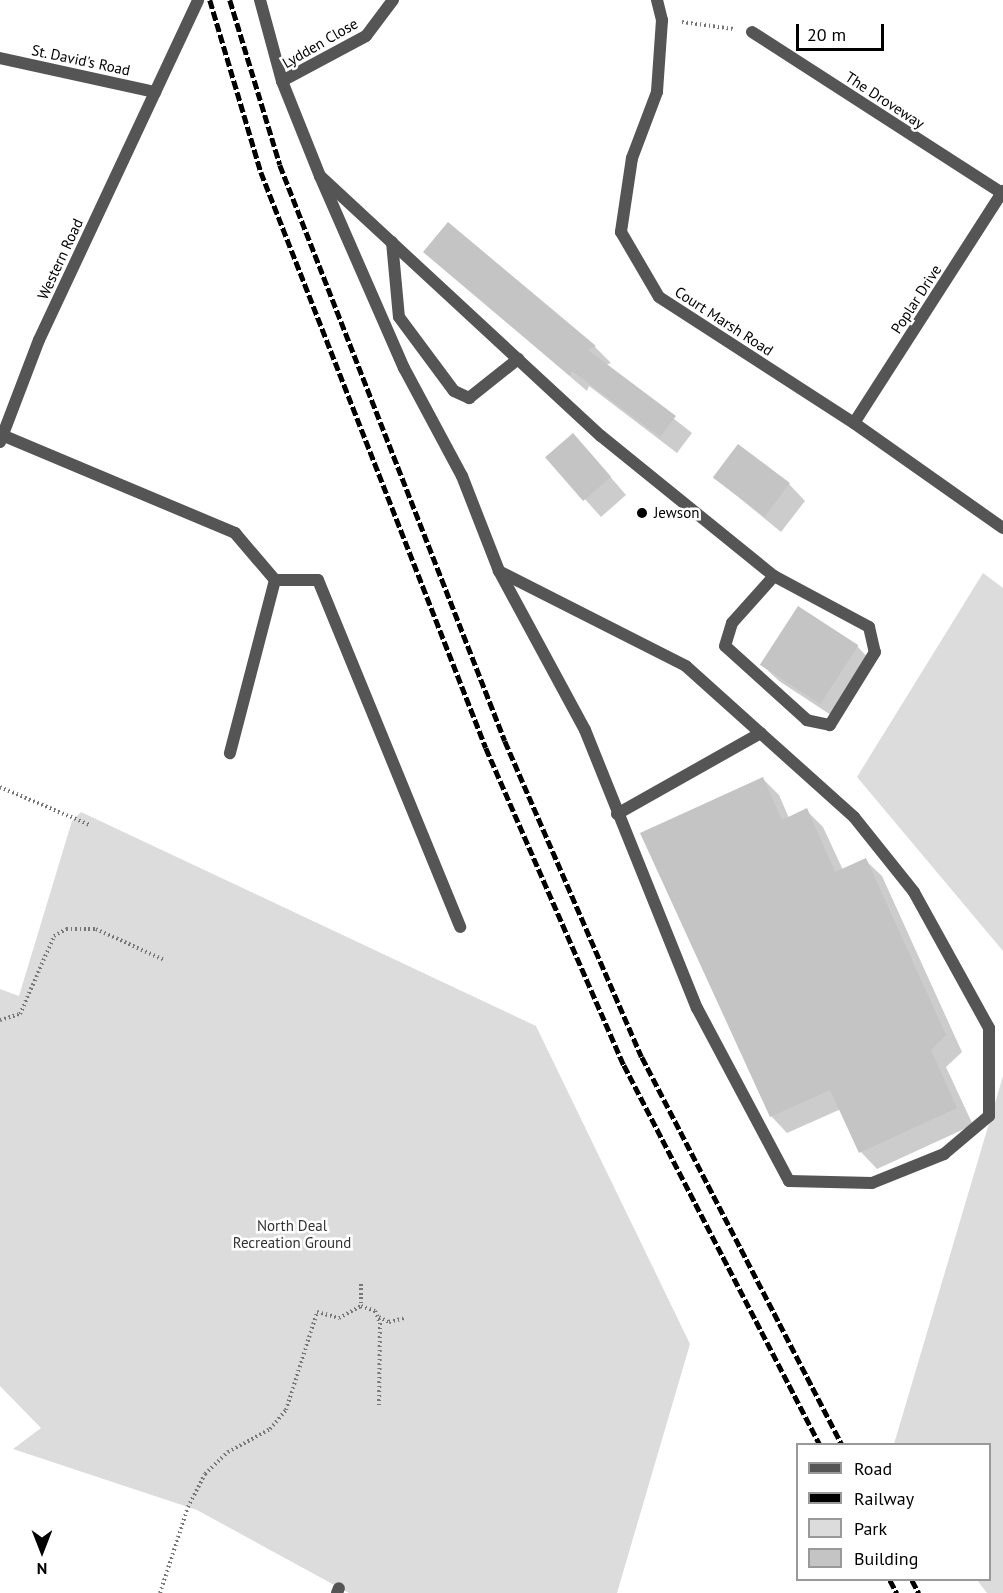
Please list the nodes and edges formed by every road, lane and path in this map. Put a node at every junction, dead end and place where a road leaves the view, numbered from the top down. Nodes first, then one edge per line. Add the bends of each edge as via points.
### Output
1 (198, 0) edge
2 (260, 0) edge
3 (393, 0) edge
4 (657, 0) edge
5 (662, 20) junction
6 (752, 32) joint
7 (0, 58) edge
8 (282, 81) junction
9 (155, 92) junction
10 (320, 176) junction
11 (1002, 192) edge
12 (392, 242) junction
13 (518, 358) junction
14 (854, 423) junction
15 (1, 438) edge
16 (1003, 528) edge
17 (499, 571) junction
18 (774, 576) junction
19 (275, 580) junction
20 (761, 733) junction
21 (230, 753) dead end
22 (0, 786) edge
23 (617, 814) junction
24 (90, 825) dead end
25 (460, 927) dead end
26 (164, 960) dead end
27 (0, 1020) edge
28 (361, 1284) dead end
29 (361, 1306) junction
30 (379, 1317) junction
31 (405, 1318) dead end
32 (379, 1405) dead end
33 (160, 1593) edge

1 - 9 street, Western Road
2 - 8 street
3 - 8 street, Lydden Close via 366,36
4 - 5 street, Court Marsh Road
5 - 6 path
5 - 14 street, Court Marsh Road via 657,92 632,158 621,232 659,297
6 - 11 street, The Droveway
7 - 9 street, St. David's Road
8 - 10 street
9 - 15 street, Western Road via 39,339
10 - 12 street
10 - 17 street via 404,368 462,476
11 - 14 street, Poplar Drive
12 - 13 street
12 - 13 street via 399,317 454,391 469,398
13 - 18 street via 601,436
14 - 16 street, Court Marsh Road
15 - 19 street via 235,533
17 - 20 street via 686,666
17 - 23 street via 585,730
18 - 18 street via 869,627 875,652 830,725 807,720 726,646 732,623
19 - 21 street
19 - 25 street via 318,580
20 - 23 street
20 - 23 street via 854,817 914,892 989,1028 989,1116 944,1154 872,1183 789,1181 697,1008
22 - 24 path
26 - 27 path via 96,929 66,929 54,936 20,1014
28 - 29 path
29 - 30 path via 369,1307
29 - 33 path via 339,1318 317,1312 286,1410 270,1429 215,1463 197,1486
30 - 31 path via 389,1322
30 - 32 path

